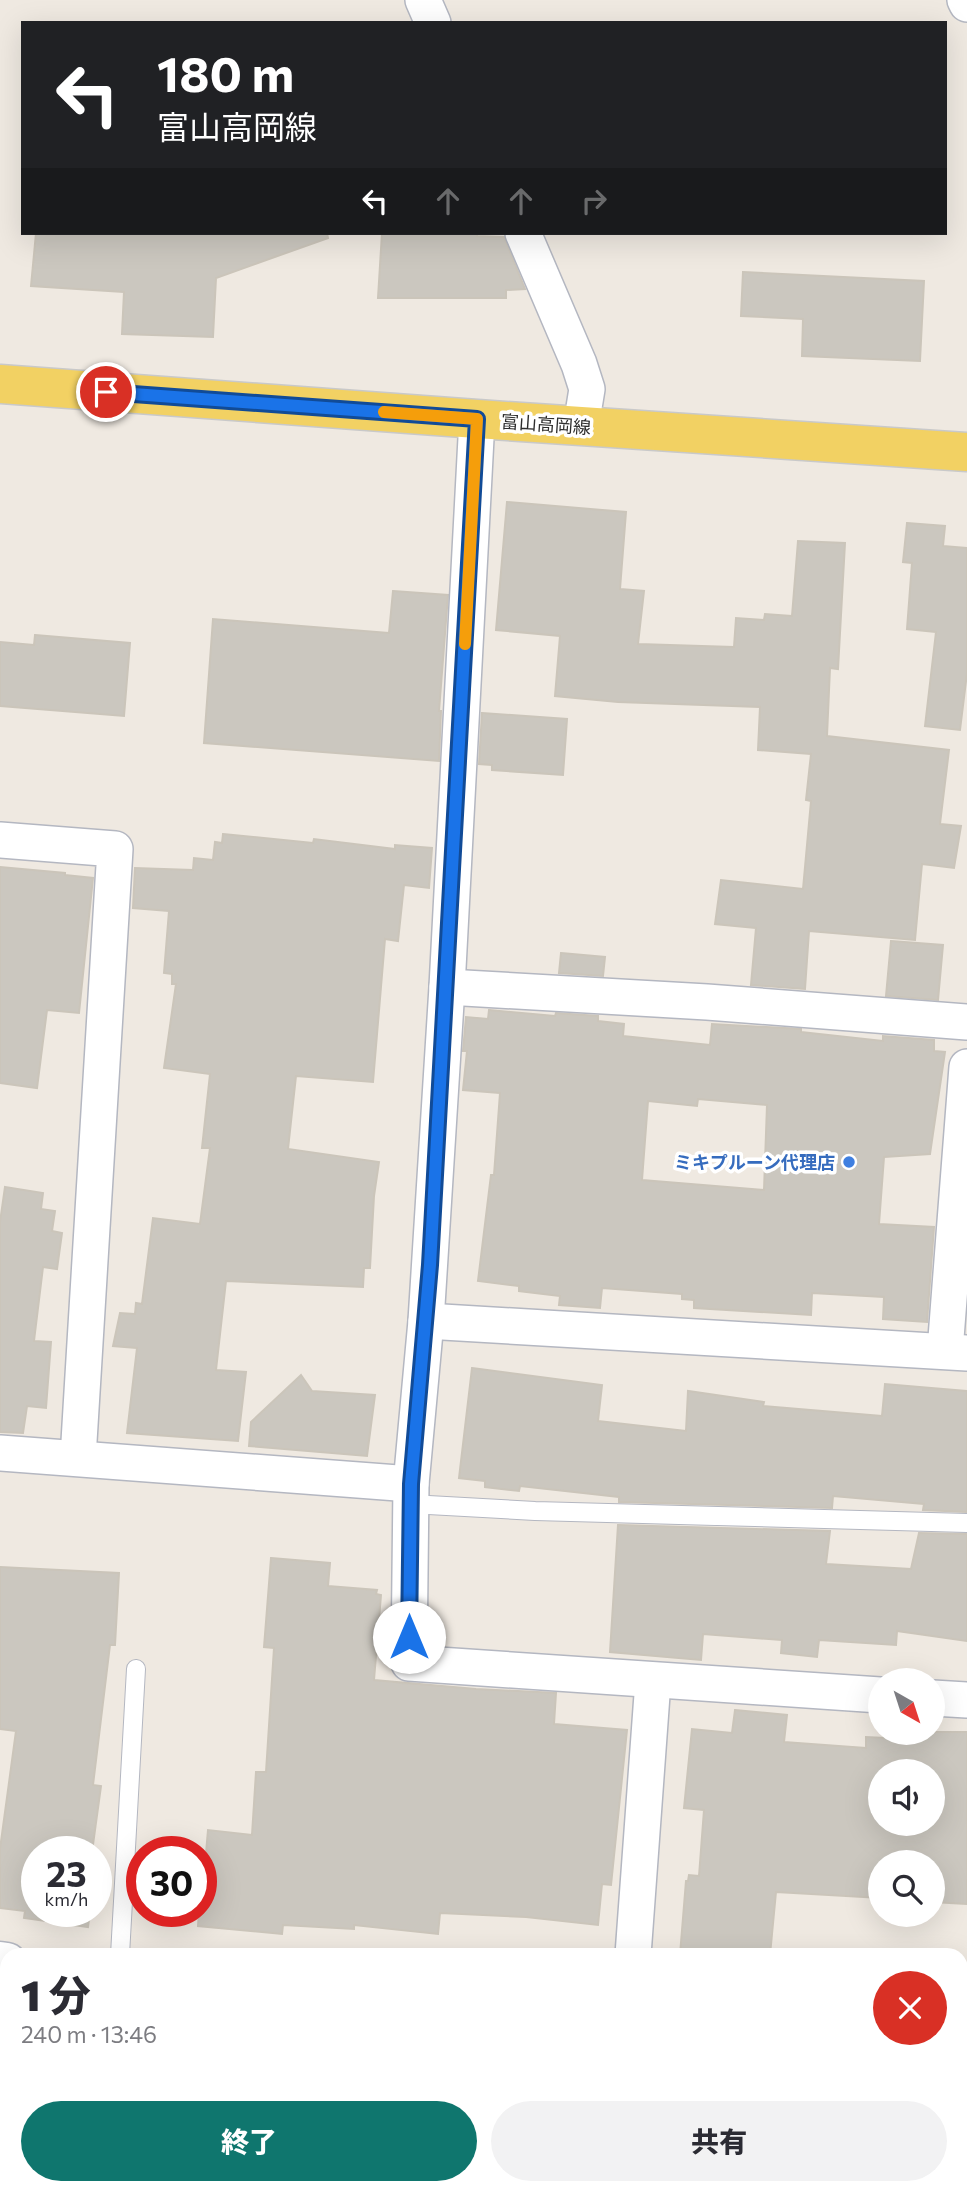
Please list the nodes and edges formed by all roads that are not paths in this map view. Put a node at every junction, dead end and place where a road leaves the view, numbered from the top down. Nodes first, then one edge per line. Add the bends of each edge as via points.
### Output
1 (423, 0) edge
2 (432, 21) edge
3 (524, 235) edge
4 (0, 384) edge
5 (477, 419) junction
6 (581, 426) junction
7 (967, 452) edge
8 (0, 840) edge
9 (447, 987) junction
10 (967, 1022) edge
11 (967, 1067) edge
12 (426, 1321) junction
13 (956, 1352) edge
14 (0, 1453) edge
15 (78, 1458) junction
16 (410, 1494) junction
17 (967, 1523) edge
18 (136, 1669) dead end
19 (653, 1681) junction
20 (868, 1694) edge
21 (945, 1699) edge
22 (967, 1700) edge
23 (120, 1948) edge
24 (633, 1948) edge

1 - 2 street
3 - 6 street via 587,389
4 - 5 main road, 富山高岡線
5 - 6 main road, 富山高岡線
5 - 9 street
6 - 7 main road, 富山高岡線
8 - 15 street via 115,849
9 - 10 street
9 - 12 street
11 - 13 street
12 - 13 street
12 - 16 street
14 - 15 street
15 - 16 street
16 - 17 lane via 535,1511
16 - 19 street via 409,1663
18 - 23 lane
19 - 20 street
19 - 24 street
21 - 22 street

